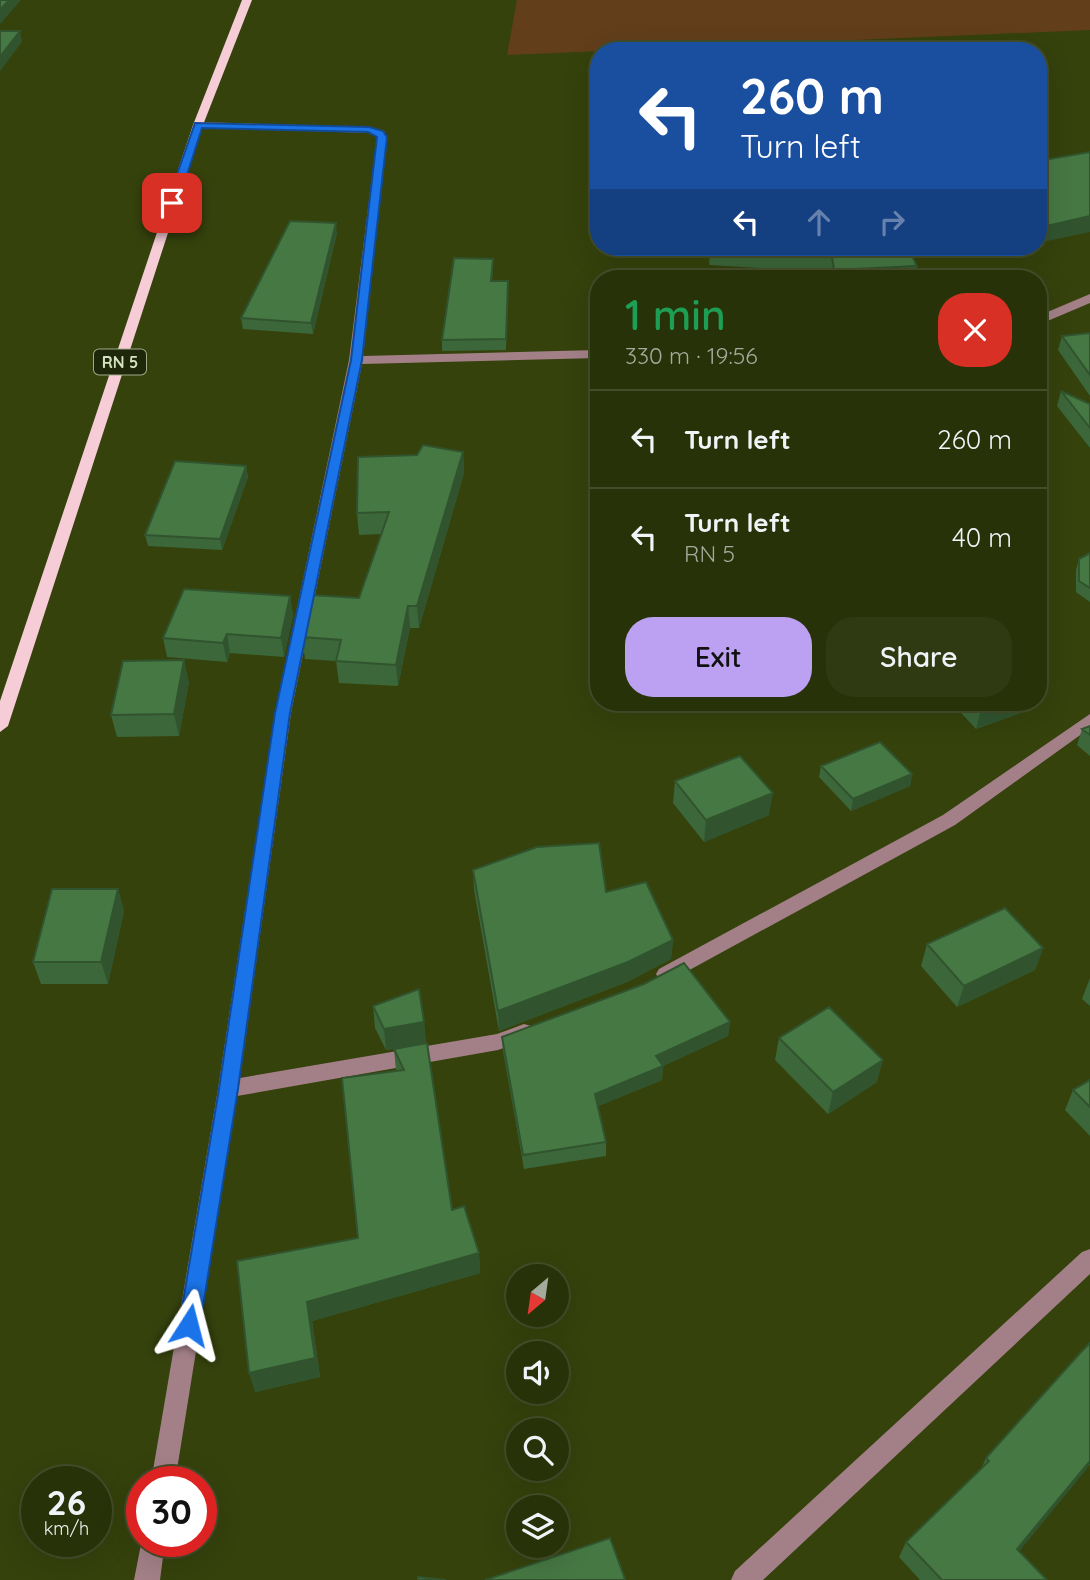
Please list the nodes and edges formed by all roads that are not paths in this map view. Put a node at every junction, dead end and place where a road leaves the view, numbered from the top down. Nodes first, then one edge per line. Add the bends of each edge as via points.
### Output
1 (247, 0) edge
2 (198, 125) junction
3 (1090, 298) edge
4 (1047, 317) edge
5 (590, 354) edge
6 (356, 360) junction
7 (1090, 720) edge
8 (0, 726) edge
9 (648, 984) edge
10 (548, 1023) edge
11 (229, 1089) junction
12 (1090, 1259) edge
13 (166, 1466) edge
14 (150, 1557) edge
15 (146, 1580) edge
16 (744, 1580) edge

1 - 2 main road, RN 5 / RN 5
2 - 6 street via 380,133
2 - 8 main road, RN 5 / RN 5
3 - 4 street
5 - 6 street
6 - 11 street via 282,713
7 - 9 street via 949,820
10 - 11 street via 498,1042
11 - 13 street
12 - 16 street
14 - 15 street

